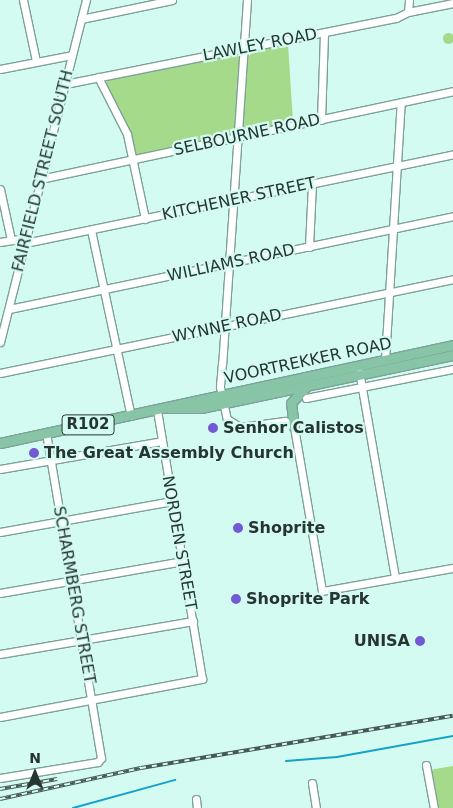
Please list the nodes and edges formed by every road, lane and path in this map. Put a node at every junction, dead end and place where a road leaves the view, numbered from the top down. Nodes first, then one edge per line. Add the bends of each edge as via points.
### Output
1 (23, 0) edge
2 (86, 0) edge
3 (172, 0) edge
4 (247, 0) edge
5 (409, 0) edge
6 (453, 3) edge
7 (408, 12) junction
8 (81, 19) junction
9 (324, 33) junction
10 (244, 48) junction
11 (72, 56) junction
12 (36, 61) junction
13 (0, 69) edge
14 (98, 77) junction
15 (65, 84) junction
16 (453, 91) edge
17 (402, 102) junction
18 (321, 120) junction
19 (237, 137) junction
20 (453, 154) edge
21 (133, 159) junction
22 (397, 166) junction
23 (40, 179) junction
24 (312, 184) junction
25 (0, 189) edge
26 (233, 200) junction
27 (453, 216) edge
28 (145, 219) junction
29 (393, 229) junction
30 (91, 230) junction
31 (11, 240) junction
32 (25, 240) junction
33 (0, 242) edge
34 (309, 247) junction
35 (229, 264) junction
36 (453, 279) edge
37 (105, 290) junction
38 (389, 293) junction
39 (9, 310) junction
40 (225, 326) junction
41 (0, 342) edge
42 (453, 345) edge
43 (117, 349) junction
44 (453, 356) edge
45 (385, 360) junction
46 (358, 365) junction
47 (453, 369) edge
48 (0, 373) edge
49 (360, 375) junction
50 (307, 386) junction
51 (362, 387) junction
52 (306, 398) dead end
53 (222, 399) junction
54 (157, 410) junction
55 (131, 416) junction
56 (294, 427) junction
57 (46, 433) junction
58 (162, 441) junction
59 (0, 443) edge
60 (51, 461) junction
61 (0, 470) edge
62 (172, 501) junction
63 (61, 521) junction
64 (0, 532) edge
65 (183, 562) junction
66 (453, 568) edge
67 (395, 578) junction
68 (71, 581) junction
69 (0, 593) edge
70 (193, 621) junction
71 (82, 640) junction
72 (0, 654) edge
73 (92, 701) junction
74 (0, 717) edge
75 (426, 765) dead end
76 (0, 778) edge
77 (312, 783) dead end
78 (196, 799) dead end
79 (197, 808) edge
80 (316, 808) edge
81 (434, 808) edge

1 - 12 street
2 - 8 street, FAIRFIELD STREET SOUTH
3 - 8 street
4 - 10 street
5 - 7 street
6 - 7 street, LAWLEY ROAD
7 - 9 street, LAWLEY ROAD via 400,17
8 - 11 street, FAIRFIELD STREET SOUTH
9 - 10 street, LAWLEY ROAD
9 - 18 street
10 - 14 street, LAWLEY ROAD
10 - 19 street
11 - 12 street
11 - 15 street, FAIRFIELD STREET SOUTH
12 - 13 street
14 - 15 street, LAWLEY ROAD
14 - 21 street via 123,124
15 - 23 street, FAIRFIELD STREET SOUTH
16 - 17 street, SELBOURNE ROAD
17 - 18 street, SELBOURNE ROAD
17 - 22 street
18 - 19 street, SELBOURNE ROAD
19 - 21 street, SELBOURNE ROAD
19 - 26 street
20 - 22 street, KITCHENER STREET
21 - 23 street, SELBOURNE ROAD
21 - 28 street
22 - 24 street, KITCHENER STREET
22 - 29 street
23 - 32 street, FAIRFIELD STREET SOUTH
24 - 26 street, KITCHENER STREET
24 - 34 street
25 - 31 street
26 - 28 street, KITCHENER STREET
26 - 35 street
27 - 29 street, WILLIAMS ROAD
28 - 30 street, KITCHENER STREET
29 - 34 street, WILLIAMS ROAD
29 - 38 street
30 - 32 street, KITCHENER STREET
30 - 37 street
31 - 32 street, KITCHENER STREET
31 - 33 street, KITCHENER STREET
32 - 39 street, FAIRFIELD STREET SOUTH
34 - 35 street, WILLIAMS ROAD
35 - 37 street, WILLIAMS ROAD
35 - 40 street
36 - 38 street, WYNNE ROAD
37 - 39 street, WILLIAMS ROAD
37 - 43 street
38 - 40 street, WYNNE ROAD
38 - 45 street
39 - 41 street, FAIRFIELD STREET SOUTH
40 - 43 street, WYNNE ROAD
40 - 53 street
42 - 45 main road, VOORTREKKER ROAD / R102
43 - 48 street, WYNNE ROAD
43 - 55 street
44 - 49 main road, VOORTREKKER ROAD / R102
45 - 46 main road, VOORTREKKER ROAD / R102
46 - 49 street
46 - 53 main road, VOORTREKKER ROAD / R102
47 - 51 street
49 - 50 main road, VOORTREKKER ROAD / R102
49 - 51 street
50 - 53 main road, VOORTREKKER ROAD / R102
50 - 56 main road via 291,403
51 - 52 street
51 - 67 street
53 - 54 main road, VOORTREKKER ROAD / R102
53 - 56 street via 228,421 237,427 285,421
54 - 55 main road, VOORTREKKER ROAD / R102
54 - 58 street, NORDEN STREET
55 - 57 main road, VOORTREKKER ROAD / R102
56 - 67 street via 322,591
57 - 59 main road, VOORTREKKER ROAD / R102
57 - 60 street, SCHARMBERG STREET
58 - 60 street
58 - 62 street, NORDEN STREET
60 - 61 street
60 - 63 street, SCHARMBERG STREET
62 - 63 street
62 - 65 street, NORDEN STREET
63 - 64 street
63 - 68 street, SCHARMBERG STREET
65 - 68 street
65 - 70 street, NORDEN STREET
66 - 67 street
68 - 69 street
68 - 71 street, SCHARMBERG STREET
70 - 71 street
70 - 73 street, NORDEN STREET via 202,675 197,682
71 - 72 street
71 - 73 street, SCHARMBERG STREET
73 - 74 street
73 - 76 street, SCHARMBERG STREET via 101,756 98,762
75 - 81 street
77 - 80 street
78 - 79 street

